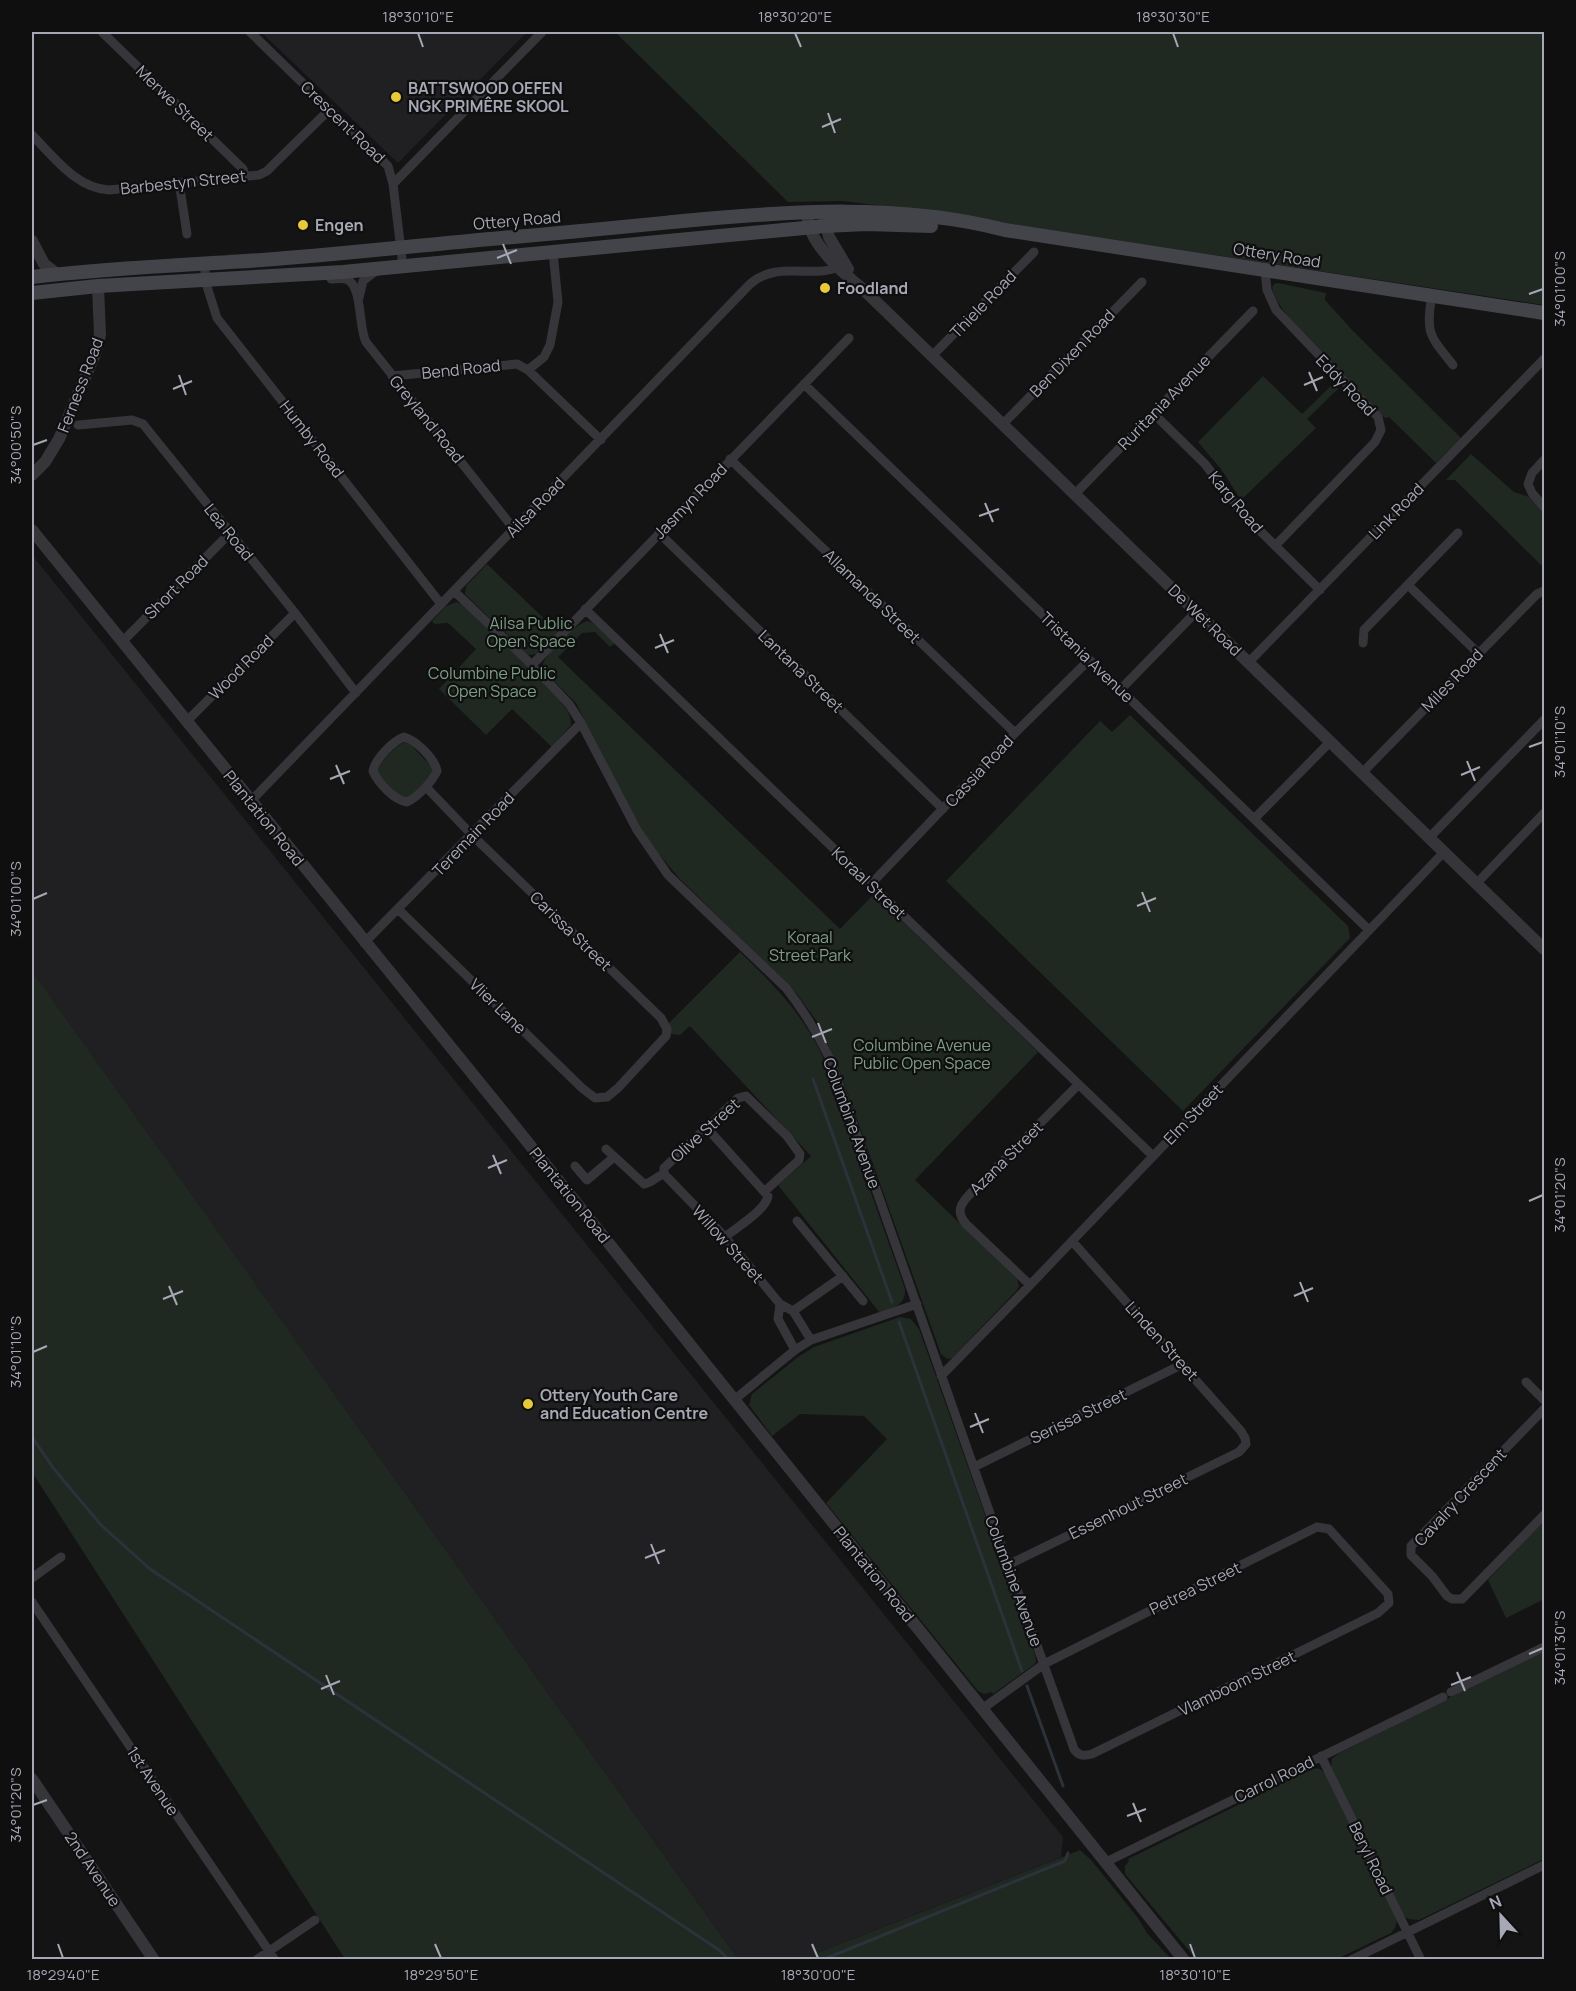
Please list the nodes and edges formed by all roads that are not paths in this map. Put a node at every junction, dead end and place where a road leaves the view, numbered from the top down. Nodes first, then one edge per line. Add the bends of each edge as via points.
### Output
1 (102, 32) edge
2 (250, 32) edge
3 (542, 32) edge
4 (330, 109) junction
5 (32, 135) edge
6 (245, 176) junction
7 (179, 182) junction
8 (393, 184) junction
9 (823, 211) junction
10 (807, 212) junction
11 (825, 226) junction
12 (809, 228) junction
13 (1005, 230) junction
14 (187, 234) dead end
15 (32, 241) edge
16 (401, 247) junction
17 (553, 252) junction
18 (1034, 252) dead end
19 (205, 264) junction
20 (841, 265) junction
21 (403, 267) junction
22 (379, 269) junction
23 (1265, 270) junction
24 (57, 274) junction
25 (298, 275) junction
26 (32, 277) edge
27 (205, 280) junction
28 (1142, 282) dead end
29 (98, 286) junction
30 (32, 293) edge
31 (1432, 295) junction
32 (359, 301) junction
33 (1253, 311) dead end
34 (1545, 315) edge
35 (849, 338) dead end
36 (932, 356) junction
37 (1545, 360) edge
38 (1453, 365) dead end
39 (528, 370) junction
40 (392, 376) junction
41 (804, 384) junction
42 (1153, 413) junction
43 (1003, 424) junction
44 (78, 425) dead end
45 (601, 440) junction
46 (730, 459) junction
47 (1545, 460) edge
48 (32, 475) edge
49 (1075, 494) junction
50 (1545, 507) edge
51 (514, 529) junction
52 (32, 530) edge
53 (659, 533) junction
54 (1458, 533) dead end
55 (230, 534) junction
56 (1275, 546) junction
57 (1408, 585) junction
58 (1320, 590) junction
59 (454, 591) junction
60 (1545, 591) edge
61 (441, 604) junction
62 (585, 609) junction
63 (1196, 612) junction
64 (295, 613) junction
65 (123, 641) junction
66 (1363, 643) dead end
67 (1478, 653) junction
68 (1089, 660) junction
69 (1248, 663) junction
70 (532, 665) junction
71 (1120, 690) junction
72 (356, 693) junction
73 (1545, 720) edge
74 (186, 722) junction
75 (581, 723) junction
76 (1015, 733) junction
77 (1329, 742) junction
78 (1362, 773) junction
79 (426, 787) junction
80 (250, 802) junction
81 (943, 809) junction
82 (1545, 813) edge
83 (1254, 819) junction
84 (472, 835) junction
85 (1429, 838) junction
86 (1444, 852) junction
87 (1477, 883) junction
88 (871, 884) junction
89 (399, 910) junction
90 (1369, 930) junction
91 (364, 943) junction
92 (1545, 949) edge
93 (1078, 1084) junction
94 (600, 1099) joint
95 (706, 1128) junction
96 (606, 1149) dead end
97 (1153, 1156) junction
98 (614, 1157) junction
99 (575, 1166) dead end
100 (664, 1174) junction
101 (675, 1185) joint
102 (765, 1191) junction
103 (798, 1221) dead end
104 (725, 1236) junction
105 (1071, 1242) junction
106 (843, 1276) junction
107 (1030, 1285) junction
108 (863, 1301) dead end
109 (780, 1304) junction
110 (917, 1304) junction
111 (793, 1311) junction
112 (811, 1340) junction
113 (795, 1350) junction
114 (1183, 1364) junction
115 (941, 1376) junction
116 (1526, 1382) dead end
117 (734, 1400) junction
118 (1545, 1400) edge
119 (1545, 1409) edge
120 (1245, 1444) joint
121 (974, 1467) junction
122 (1545, 1515) edge
123 (61, 1557) dead end
124 (1008, 1565) junction
125 (32, 1578) edge
126 (32, 1602) edge
127 (1389, 1603) joint
128 (1545, 1647) edge
129 (1044, 1664) junction
130 (982, 1709) junction
131 (1082, 1755) joint
132 (1321, 1756) junction
133 (32, 1779) edge
134 (1106, 1862) junction
135 (1545, 1865) edge
136 (315, 1920) dead end
137 (1407, 1932) junction
138 (269, 1951) junction
139 (154, 1959) edge
140 (256, 1959) edge
141 (275, 1959) edge
142 (1184, 1959) edge
143 (1351, 1959) edge
144 (1421, 1959) edge

1 - 6 street, Merwe Street via 243,169
2 - 4 street, Crescent Road
3 - 8 street
4 - 6 street, Barbestyn Street via 267,171
4 - 8 street, Crescent Road via 388,166
5 - 7 street, Barbestyn Street via 80,182 98,189
6 - 7 street, Barbestyn Street
7 - 14 street
8 - 16 street, Crescent Road
9 - 10 main road, Ottery Road
9 - 11 street, De Wet Road
9 - 13 main road, Ottery Road via 943,218
10 - 12 street, De Wet Road
10 - 16 main road, Ottery Road
11 - 12 main road, Ottery Road
11 - 13 main road, Ottery Road via 882,224
11 - 20 street, De Wet Road
12 - 17 main road, Ottery Road
12 - 20 street, De Wet Road
13 - 23 main road, Ottery Road
15 - 24 street via 44,264
16 - 19 main road, Ottery Road
16 - 21 street, Crescent Road
17 - 21 main road, Ottery Road
17 - 39 street via 558,302 550,345 544,357
18 - 36 street, Thiele Road
19 - 24 main road, Ottery Road
19 - 27 street, Humby Road
20 - 36 street, De Wet Road
20 - 45 street, Ailsa Road via 823,270 770,272 756,279
21 - 22 main road, Ottery Road
22 - 25 main road, Ottery Road
22 - 32 street via 363,281
23 - 31 main road, Ottery Road
23 - 56 street, Eddy Road via 1267,290 1276,310 1373,411 1381,426 1375,442
24 - 26 main road, Ottery Road
25 - 27 main road, Ottery Road
25 - 32 street via 349,280
27 - 29 main road, Ottery Road
27 - 61 street, Humby Road via 217,318
28 - 43 street, Ben Dixen Road
29 - 30 main road, Ottery Road
29 - 48 street, Ferness Road via 100,335 95,354 59,439
31 - 34 main road, Ottery Road
31 - 38 street via 1428,322 1431,338
32 - 40 street, Greyland Road via 364,338
33 - 42 street, Ruritania Avenue
35 - 41 street, Jasmyn Road
36 - 43 street, De Wet Road
37 - 58 street, Link Road
39 - 40 street, Bend Road via 512,364
39 - 45 street
40 - 51 street, Greyland Road
41 - 46 street, Jasmyn Road
41 - 68 street, Tristania Avenue
42 - 49 street, Ruritania Avenue
42 - 56 street, Karg Road via 1204,464 1242,513
43 - 49 street, De Wet Road
44 - 55 street, Lea Road via 132,420 142,424
45 - 51 street, Ailsa Road
46 - 53 street, Jasmyn Road
46 - 76 street, Allamanda Street
47 - 50 street via 1532,473 1528,484
49 - 63 street, De Wet Road
51 - 59 street, Ailsa Road
52 - 65 street, Plantation Road
53 - 62 street, Jasmyn Road
53 - 81 street, Lantana Street
54 - 57 street
55 - 64 street, Lea Road
55 - 65 street, Short Road
56 - 58 street, Karg Road
57 - 66 street via 1364,630
57 - 67 street
58 - 69 street, Link Road
59 - 61 street, Ailsa Road
59 - 70 street, Columbine Avenue
60 - 67 street, Miles Road via 1536,594
61 - 72 street, Ailsa Road
62 - 70 street, Jasmyn Road
62 - 88 street, Koraal Street
63 - 69 street, De Wet Road
63 - 71 street
64 - 72 street, Lea Road
64 - 74 street, Wood Road
65 - 74 street, Plantation Road
67 - 78 street, Miles Road
68 - 71 street, Tristania Avenue
68 - 76 street, Cassia Road
69 - 77 street, De Wet Road
70 - 75 street, Columbine Avenue via 569,704
71 - 83 street, Tristania Avenue
72 - 80 street, Ailsa Road
73 - 85 street
74 - 80 street, Plantation Road
75 - 84 street, Teremain Road
75 - 110 street, Columbine Avenue via 653,855 786,988 810,1020 831,1061
76 - 81 street, Cassia Road
77 - 78 street, De Wet Road
77 - 83 street
78 - 85 street, De Wet Road
79 - 79 street via 437,774 436,765 408,737 398,741 374,765 376,778 404,802 411,801
79 - 84 street, Carissa Street
80 - 91 street, Plantation Road
81 - 88 street, Cassia Road
82 - 87 street
83 - 90 street, Tristania Avenue
84 - 89 street, Teremain Road
84 - 94 street, Carissa Street via 653,1009 667,1029 664,1041 618,1088
85 - 86 street, De Wet Road
86 - 87 street, De Wet Road
86 - 90 street, Elm Street
87 - 92 street, De Wet Road
88 - 93 street, Koraal Street
89 - 91 street, Teremain Road
89 - 94 street, Vlier Lane via 582,1088
90 - 97 street, Elm Street
91 - 117 street, Plantation Road
93 - 97 street, Koraal Street
93 - 107 street, Azana Street via 960,1207 966,1224
95 - 100 street, Olive Street via 666,1165
95 - 102 street
95 - 102 street, Olive Street via 743,1096 750,1098 787,1136 800,1158
96 - 98 street
97 - 105 street, Elm Street
98 - 99 street via 587,1180
98 - 100 street via 644,1184
100 - 101 street, Olive Street
101 - 104 street, Willow Street
102 - 104 street via 767,1203
103 - 106 street
104 - 109 street, Willow Street
105 - 107 street, Elm Street
105 - 114 street, Linden Street
106 - 108 street
106 - 111 street
107 - 115 street, Elm Street
109 - 111 street, Willow Street
109 - 113 street, Willow Street via 778,1319
110 - 112 street
110 - 115 street, Columbine Avenue
111 - 112 street, Willow Street
112 - 113 street
113 - 117 street
114 - 120 street, Linden Street via 1244,1434
114 - 121 street, Serissa Street
115 - 121 street, Columbine Avenue
116 - 118 street
117 - 130 street, Plantation Road
119 - 122 street, Cavalry Crescent via 1416,1540 1411,1556 1447,1596 1462,1599
120 - 124 street, Essenhout Street via 1239,1452
121 - 124 street, Columbine Avenue
123 - 125 street
124 - 129 street, Columbine Avenue
126 - 138 street, 1st Avenue
127 - 129 street, Petrea Street via 1385,1590 1322,1526
127 - 131 street, Vlamboom Street via 1378,1613 1092,1754
128 - 132 street, Carrol Road
129 - 130 street, Petrea Street
129 - 131 street, Columbine Avenue via 1074,1749
130 - 134 street, Plantation Road
132 - 134 street, Carrol Road
132 - 137 street, Beryl Road
133 - 139 street, 2nd Avenue
134 - 142 street, Plantation Road
135 - 137 street
136 - 138 street
137 - 143 street
137 - 144 street, Beryl Road
138 - 140 street
138 - 141 street, 1st Avenue

